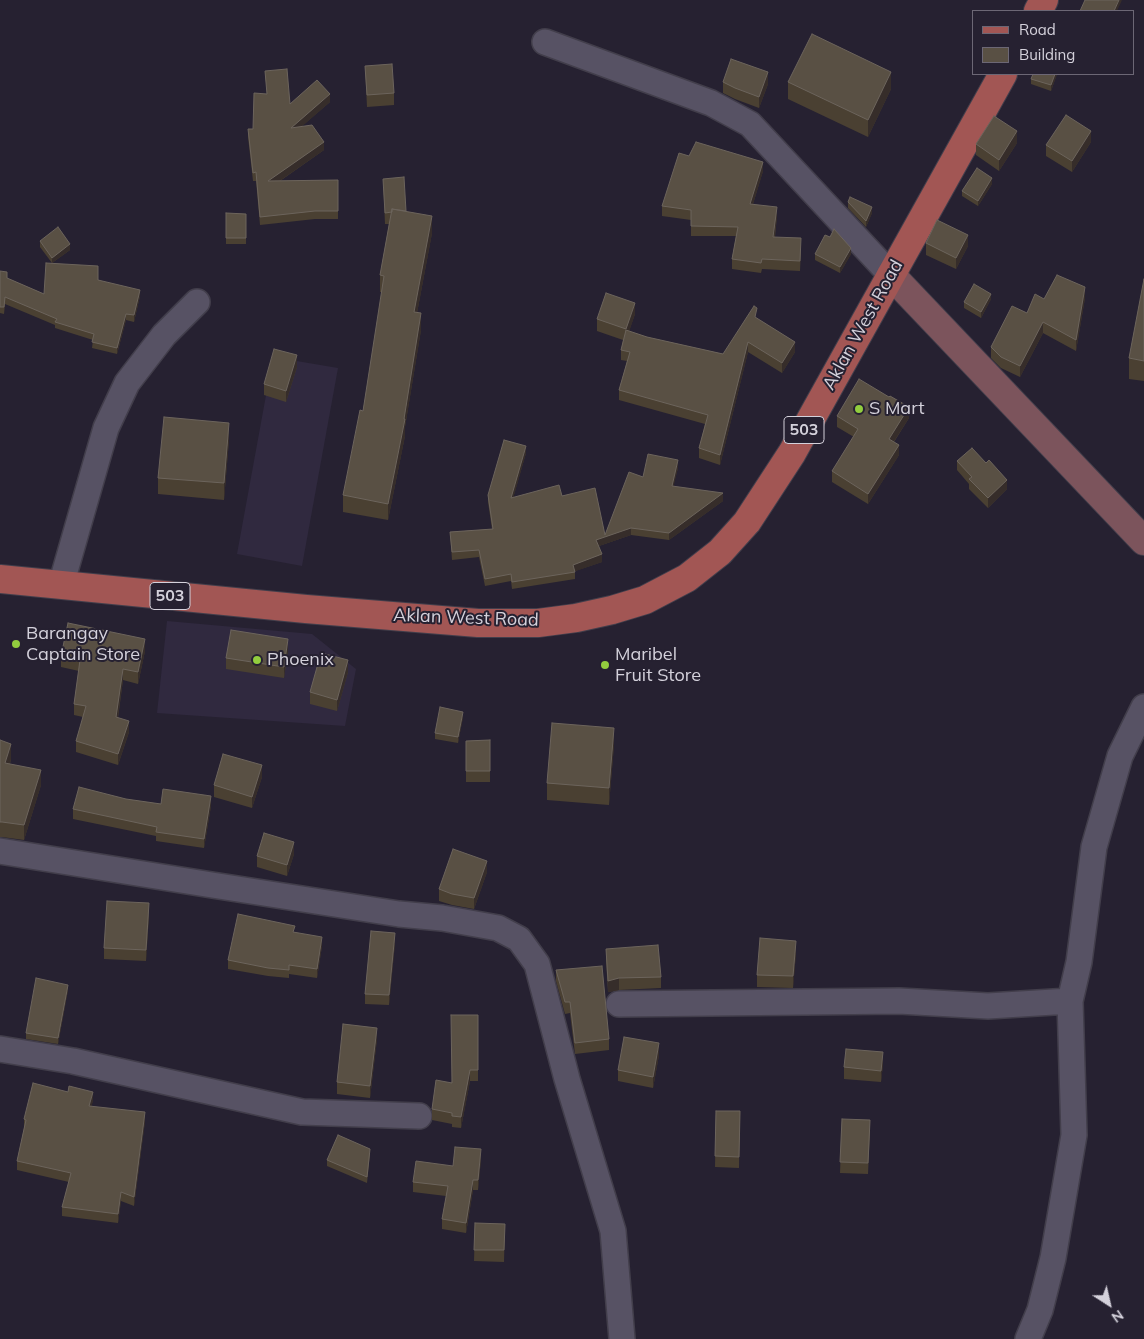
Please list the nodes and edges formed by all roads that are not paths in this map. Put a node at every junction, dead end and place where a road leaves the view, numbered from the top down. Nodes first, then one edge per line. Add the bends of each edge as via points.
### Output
1 (545, 42) dead end
2 (1002, 75) edge
3 (891, 275) junction
4 (197, 302) dead end
5 (1144, 541) edge
6 (0, 580) edge
7 (61, 585) junction
8 (1144, 707) edge
9 (0, 851) edge
10 (1070, 1002) junction
11 (619, 1004) dead end
12 (0, 1049) edge
13 (419, 1116) dead end
14 (622, 1339) edge
15 (1028, 1339) edge

1 - 3 street via 711,103 750,124
2 - 3 main road, Aklan West Road / 503
3 - 5 street
3 - 7 main road, Aklan West Road / 503 via 748,522 720,552 687,578 645,600 576,618 538,623 478,622
4 - 7 street via 164,336 127,383 106,428
6 - 7 main road, Aklan West Road / 503
8 - 10 street via 1120,756 1094,847 1080,962
9 - 14 street via 442,918 498,928 518,939 537,964 567,1079 613,1231
10 - 11 street via 988,1006 899,1001
10 - 15 street via 1074,1135 1053,1258 1040,1310
12 - 13 street via 73,1061 302,1112

